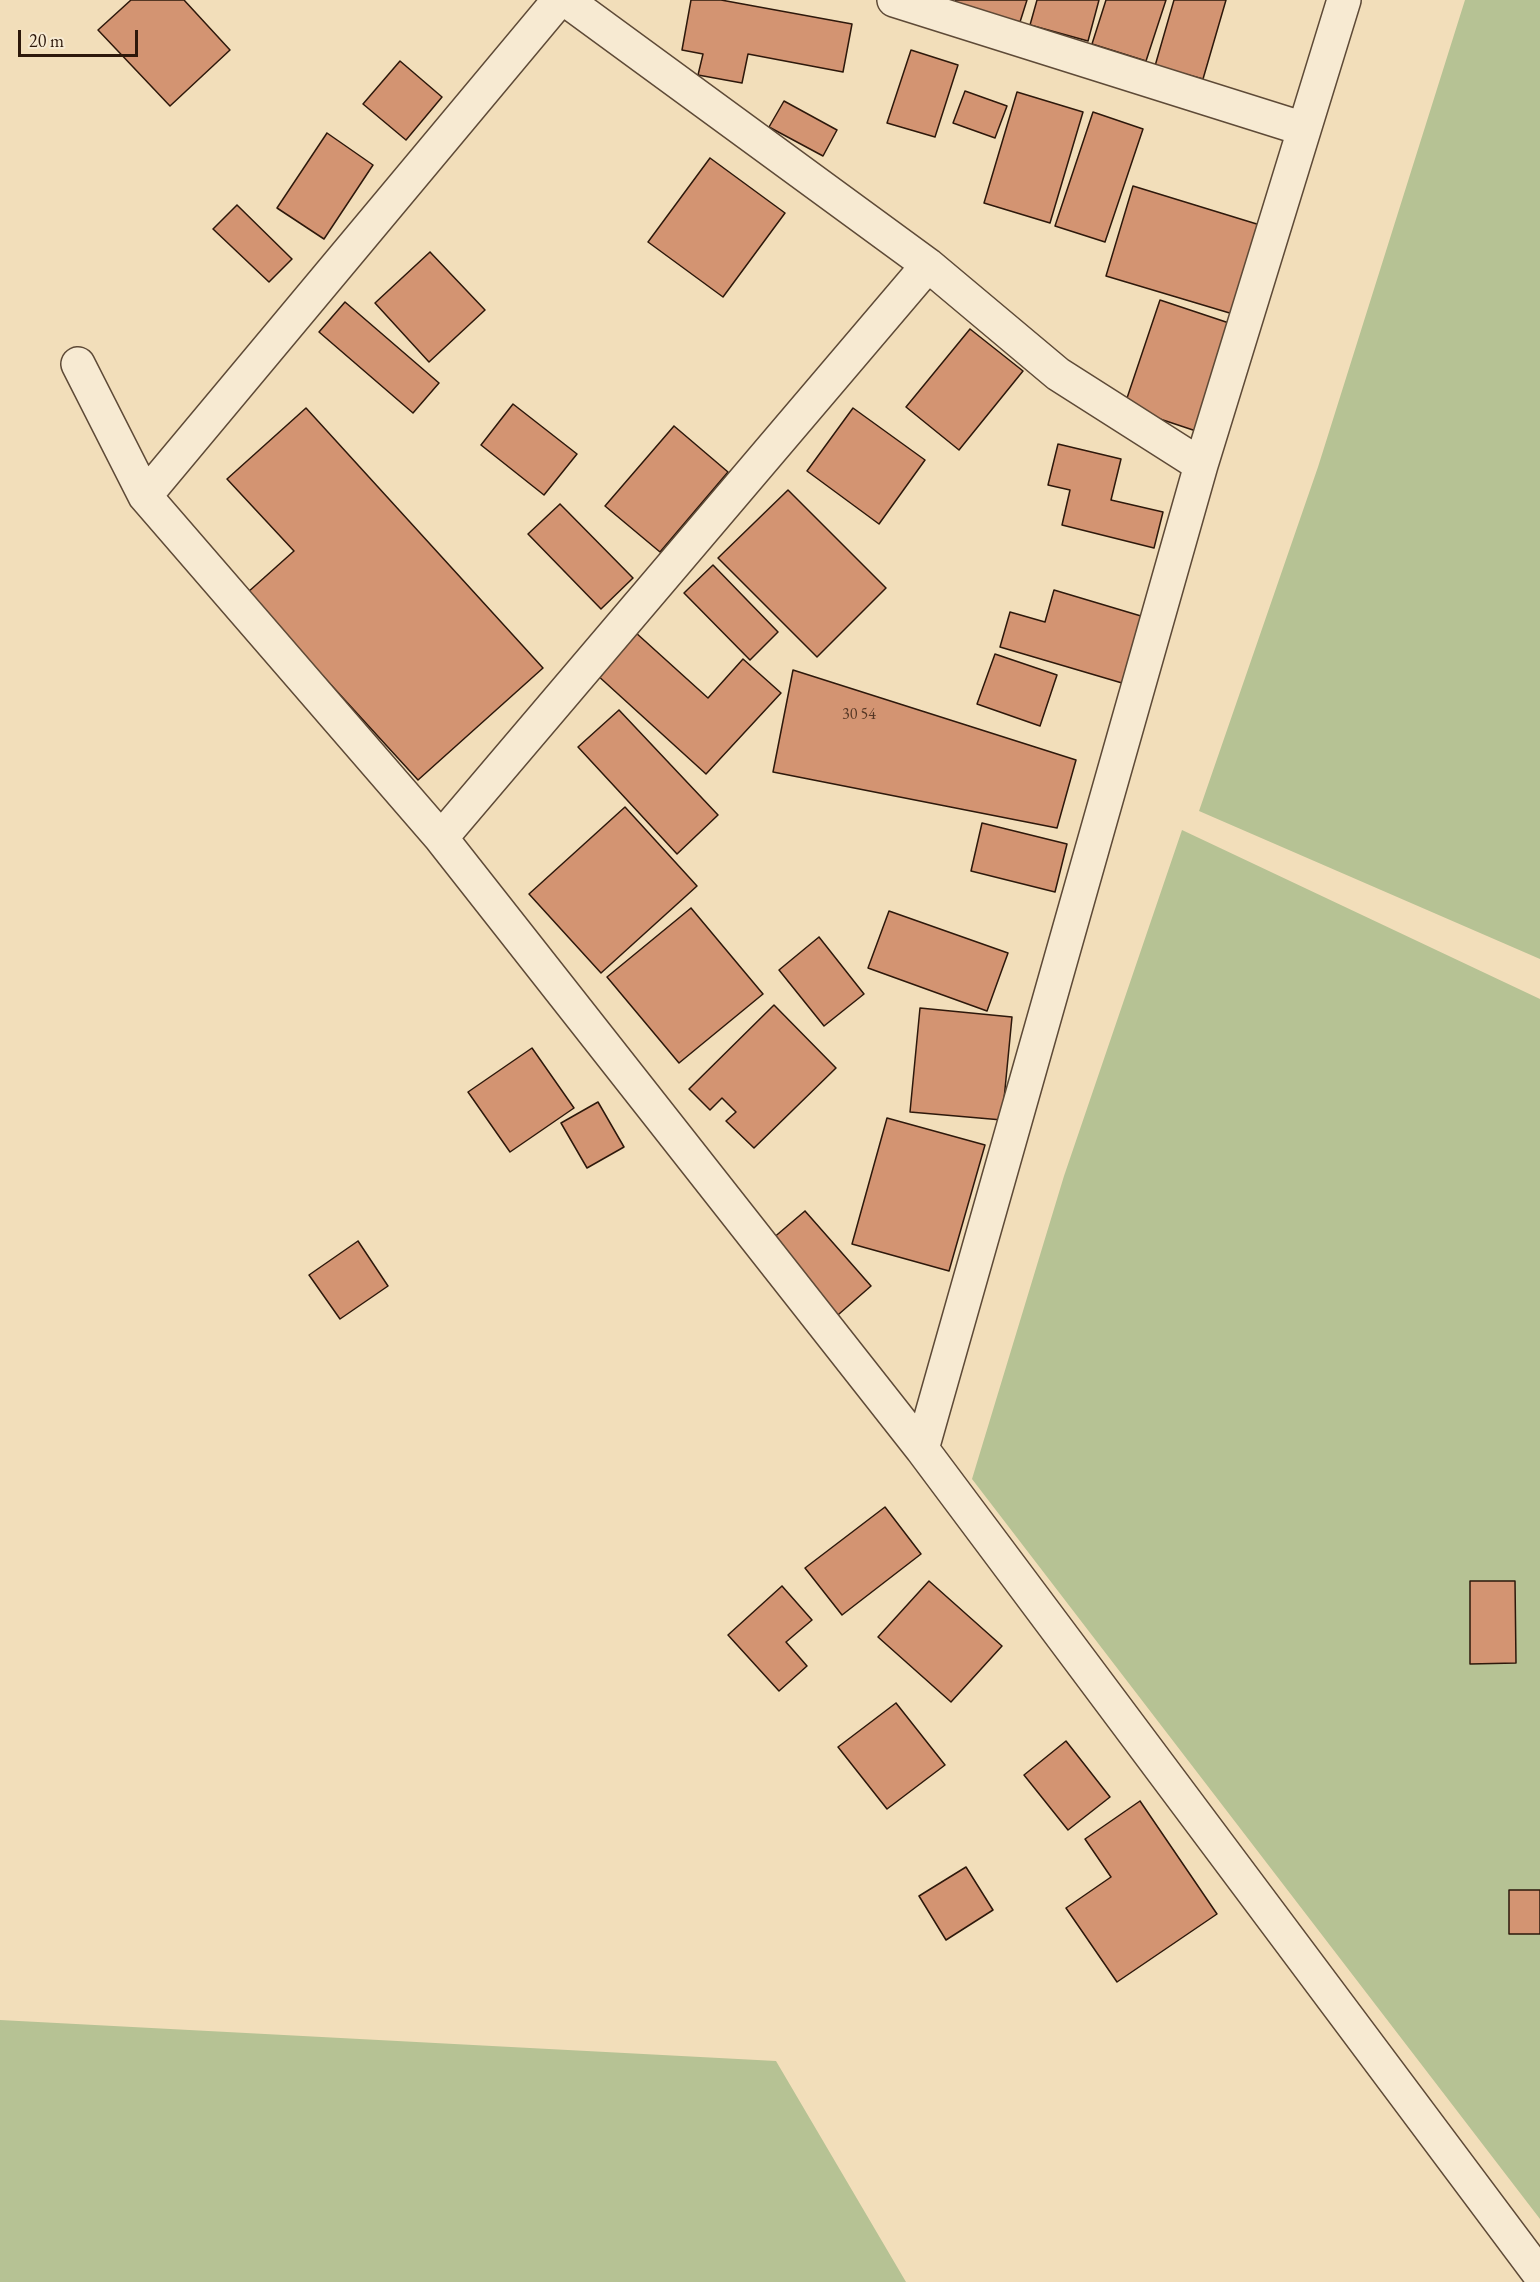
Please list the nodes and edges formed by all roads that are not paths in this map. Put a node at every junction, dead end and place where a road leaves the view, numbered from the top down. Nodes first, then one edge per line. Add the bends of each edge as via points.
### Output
1 (559, 0) edge
2 (566, 0) edge
3 (894, 0) edge
4 (1344, 0) edge
5 (1304, 129) junction
6 (928, 265) junction
7 (78, 364) dead end
8 (1202, 465) junction
9 (145, 496) junction
10 (441, 838) junction
11 (922, 1449) junction
12 (1540, 2276) edge

1 - 9 street
2 - 6 street
3 - 5 street
4 - 5 street
5 - 8 street
6 - 8 street via 1058,374
6 - 10 street
7 - 9 street
8 - 11 street
9 - 10 street
10 - 11 street
11 - 12 street

